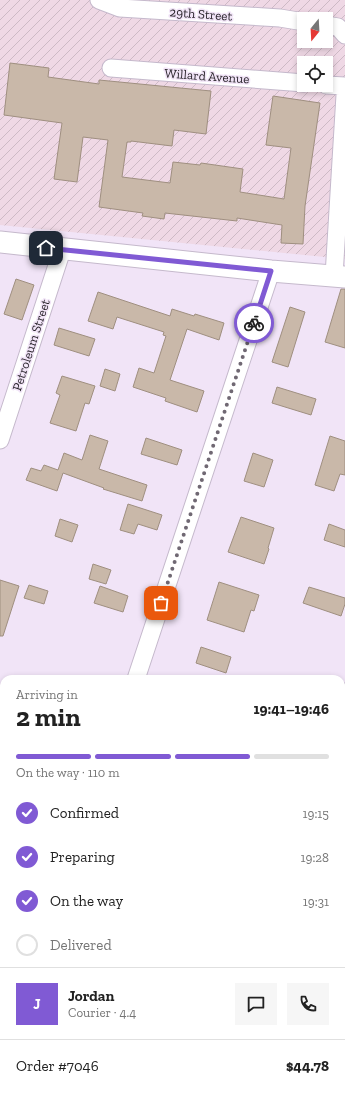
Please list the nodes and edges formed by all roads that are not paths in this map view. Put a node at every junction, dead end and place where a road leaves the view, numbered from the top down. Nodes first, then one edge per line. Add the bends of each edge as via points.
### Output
1 (99, 0) edge
2 (297, 21) edge
3 (333, 26) edge
4 (345, 35) edge
5 (111, 68) dead end
6 (297, 82) edge
7 (333, 85) edge
8 (345, 86) edge
9 (345, 95) edge
10 (0, 242) edge
11 (62, 250) junction
12 (271, 271) junction
13 (340, 277) edge
14 (0, 440) edge
15 (137, 675) edge

1 - 2 street, 29th Street via 120,8
3 - 4 street via 338,27
5 - 6 street, Willard Avenue
7 - 8 street
9 - 13 street
10 - 11 street
11 - 12 street
11 - 14 street, Petroleum Street
12 - 13 street
12 - 15 street

